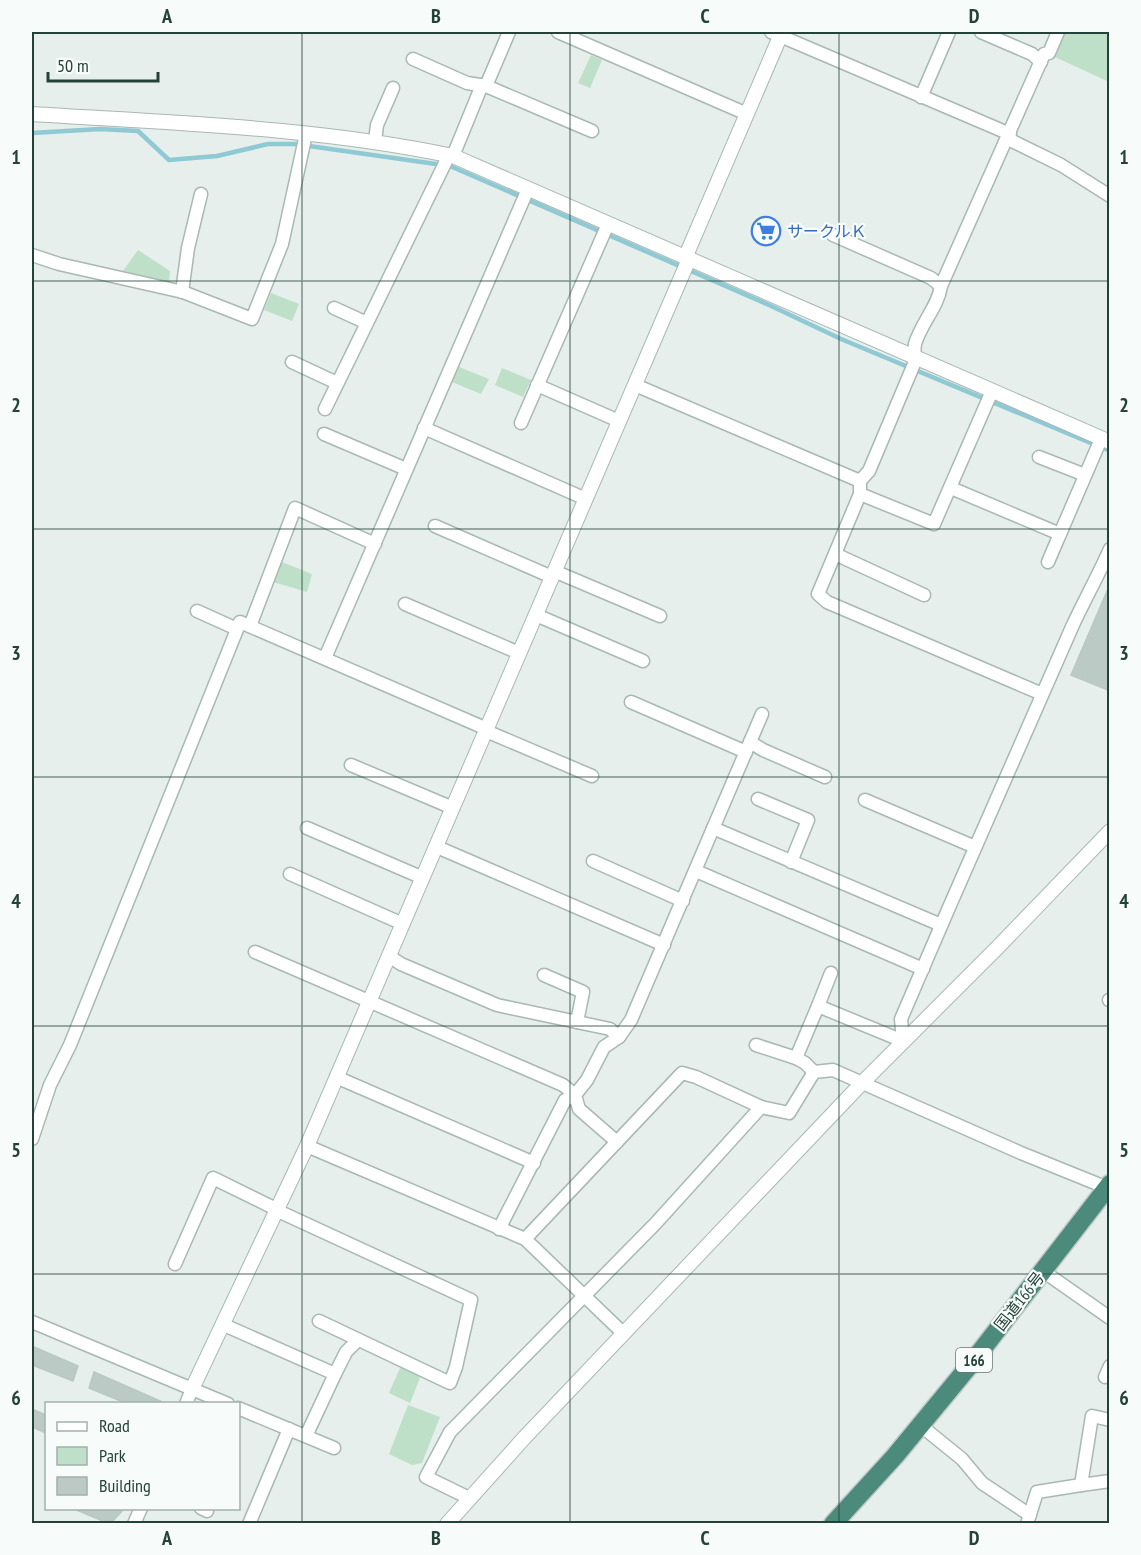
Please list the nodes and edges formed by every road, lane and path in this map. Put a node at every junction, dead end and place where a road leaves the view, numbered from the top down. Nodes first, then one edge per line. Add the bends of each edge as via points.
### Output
1 (509, 32) edge
2 (558, 32) edge
3 (950, 32) edge
4 (981, 32) edge
5 (1058, 32) edge
6 (778, 33) edge
7 (413, 59) dead end
8 (1041, 62) junction
9 (484, 86) junction
10 (393, 88) dead end
11 (921, 97) junction
12 (32, 114) edge
13 (747, 114) junction
14 (592, 131) dead end
15 (1009, 137) junction
16 (304, 141) junction
17 (375, 141) junction
18 (447, 160) junction
19 (201, 194) dead end
20 (525, 196) junction
21 (1110, 196) edge
22 (605, 231) junction
23 (833, 235) dead end
24 (32, 255) edge
25 (686, 264) junction
26 (941, 286) junction
27 (182, 292) junction
28 (334, 308) dead end
29 (367, 322) junction
30 (292, 362) dead end
31 (913, 365) junction
32 (337, 383) junction
33 (537, 385) junction
34 (635, 385) junction
35 (992, 393) junction
36 (325, 409) dead end
37 (619, 421) junction
38 (521, 423) dead end
39 (424, 428) junction
40 (324, 434) dead end
41 (1101, 443) edge
42 (1039, 457) dead end
43 (406, 469) junction
44 (1085, 475) junction
45 (860, 481) junction
46 (951, 488) junction
47 (860, 494) junction
48 (586, 499) junction
49 (435, 526) dead end
50 (1060, 534) junction
51 (375, 544) junction
52 (1110, 549) edge
53 (835, 554) junction
54 (1048, 562) dead end
55 (553, 574) junction
56 (924, 595) dead end
57 (405, 604) dead end
58 (197, 611) dead end
59 (536, 615) junction
60 (660, 616) dead end
61 (250, 626) junction
62 (237, 629) junction
63 (519, 653) junction
64 (325, 658) junction
65 (643, 661) dead end
66 (1042, 694) junction
67 (632, 702) dead end
68 (762, 714) dead end
69 (486, 730) junction
70 (748, 747) junction
71 (351, 765) dead end
72 (592, 776) dead end
73 (825, 777) dead end
74 (758, 799) dead end
75 (864, 800) dead end
76 (453, 808) junction
77 (307, 828) dead end
78 (713, 828) junction
79 (1110, 831) edge
80 (437, 847) junction
81 (975, 848) junction
82 (592, 861) dead end
83 (791, 862) junction
84 (696, 871) junction
85 (290, 874) dead end
86 (423, 878) junction
87 (683, 901) junction
88 (403, 924) junction
89 (941, 926) junction
90 (664, 945) junction
91 (255, 952) dead end
92 (389, 956) junction
93 (923, 969) junction
94 (831, 973) dead end
95 (544, 975) dead end
96 (369, 1002) junction
97 (818, 1006) junction
98 (578, 1022) junction
99 (620, 1037) junction
100 (903, 1041) junction
101 (756, 1045) dead end
102 (796, 1058) junction
103 (814, 1072) junction
104 (336, 1077) junction
105 (862, 1083) junction
106 (575, 1095) junction
107 (761, 1107) junction
108 (32, 1139) edge
109 (616, 1142) junction
110 (307, 1146) junction
111 (534, 1163) junction
112 (1108, 1187) edge
113 (278, 1211) junction
114 (499, 1229) junction
115 (525, 1239) junction
116 (175, 1264) dead end
117 (1043, 1271) junction
118 (584, 1294) junction
119 (1110, 1318) edge
120 (32, 1322) edge
121 (319, 1322) dead end
122 (224, 1325) junction
123 (623, 1333) junction
124 (358, 1340) junction
125 (335, 1374) junction
126 (192, 1389) junction
127 (187, 1402) edge
128 (223, 1402) edge
129 (240, 1409) edge
130 (1110, 1420) edge
131 (920, 1425) junction
132 (289, 1430) junction
133 (306, 1436) junction
134 (334, 1448) dead end
135 (1110, 1481) edge
136 (1081, 1485) junction
137 (469, 1498) junction
138 (141, 1510) edge
139 (1028, 1519) edge
140 (134, 1524) edge
141 (249, 1524) edge
142 (447, 1524) edge
143 (832, 1524) edge

1 - 9 street
2 - 13 street
3 - 11 street
4 - 8 street via 1032,54
5 - 8 street
6 - 11 street
6 - 13 street
7 - 9 street via 467,83
8 - 15 street
9 - 14 street
9 - 18 street
10 - 17 street via 377,125
11 - 15 street
12 - 16 street
13 - 25 street
15 - 21 street
15 - 26 street
16 - 17 street
16 - 27 street via 282,244 252,319
17 - 18 street
18 - 20 street
18 - 29 street
19 - 27 street
20 - 22 street
20 - 39 street
22 - 25 street
22 - 33 street
23 - 26 street
24 - 27 street
25 - 31 street
25 - 34 street
26 - 31 street via 939,299 915,346
28 - 29 street
29 - 32 street
30 - 32 street
31 - 35 street
31 - 45 street via 869,471
32 - 36 street
33 - 37 street
33 - 38 street
34 - 37 street
34 - 45 street
35 - 41 street
35 - 46 street
37 - 48 street
39 - 43 street
39 - 48 street
40 - 43 street
41 - 44 street
42 - 44 street
43 - 51 street
44 - 50 street
45 - 47 street
46 - 47 street via 934,524
46 - 50 street
47 - 53 street
48 - 55 street
49 - 55 street
50 - 54 street
51 - 61 street via 296,508
51 - 64 street
52 - 66 street
53 - 56 street
53 - 66 street via 818,594 827,602
55 - 59 street
55 - 60 street
57 - 63 street
58 - 62 street
59 - 63 street
59 - 65 street
61 - 62 street via 240,622
61 - 64 street
62 - 108 street via 50,1085
63 - 69 street
64 - 69 street
66 - 81 street
67 - 70 street
68 - 70 street
69 - 72 street
69 - 76 street
70 - 73 street via 764,750
70 - 78 street
71 - 76 street
74 - 83 street via 808,820
75 - 81 street
76 - 80 street
77 - 86 street
78 - 83 street
78 - 84 street
79 - 100 street
80 - 86 street
80 - 90 street
81 - 89 street
82 - 87 street
83 - 89 street
84 - 87 street
84 - 93 street
85 - 88 street
86 - 88 street
87 - 90 street
88 - 92 street
89 - 93 street
90 - 99 street
91 - 96 street
92 - 96 street
92 - 98 street via 497,1005
93 - 100 street via 901,1019
94 - 97 street
95 - 98 street via 583,992
96 - 104 street
96 - 106 street via 563,1085
97 - 100 street
97 - 102 street
98 - 99 street via 609,1029
99 - 106 street via 604,1047
100 - 105 street
101 - 102 street
102 - 103 street
103 - 105 street via 833,1070
103 - 107 street via 789,1113
104 - 110 street
104 - 111 street
105 - 112 street
105 - 123 street
106 - 109 street via 579,1109
106 - 111 street via 564,1100
107 - 109 street via 681,1073
107 - 118 street via 655,1224
109 - 115 street
110 - 113 street
110 - 114 street
111 - 114 street
112 - 117 highway, 国道166号 / 166
113 - 116 street via 213,1178
113 - 122 street
113 - 124 street via 471,1300 450,1383
114 - 115 street
115 - 118 street
117 - 119 street
117 - 131 highway, 国道166号 / 166
118 - 123 street
118 - 137 street via 450,1432 426,1477
120 - 126 street
121 - 124 street
122 - 125 street
122 - 126 street
123 - 137 street
124 - 125 street via 346,1352
125 - 133 street
126 - 127 street
126 - 128 street
129 - 132 street
130 - 136 street via 1092,1416
131 - 139 street via 963,1459 982,1483
131 - 143 highway, 国道166号 / 166
132 - 133 street
132 - 141 street
133 - 134 street
135 - 136 street
136 - 139 street via 1037,1492
137 - 142 street
138 - 140 street

